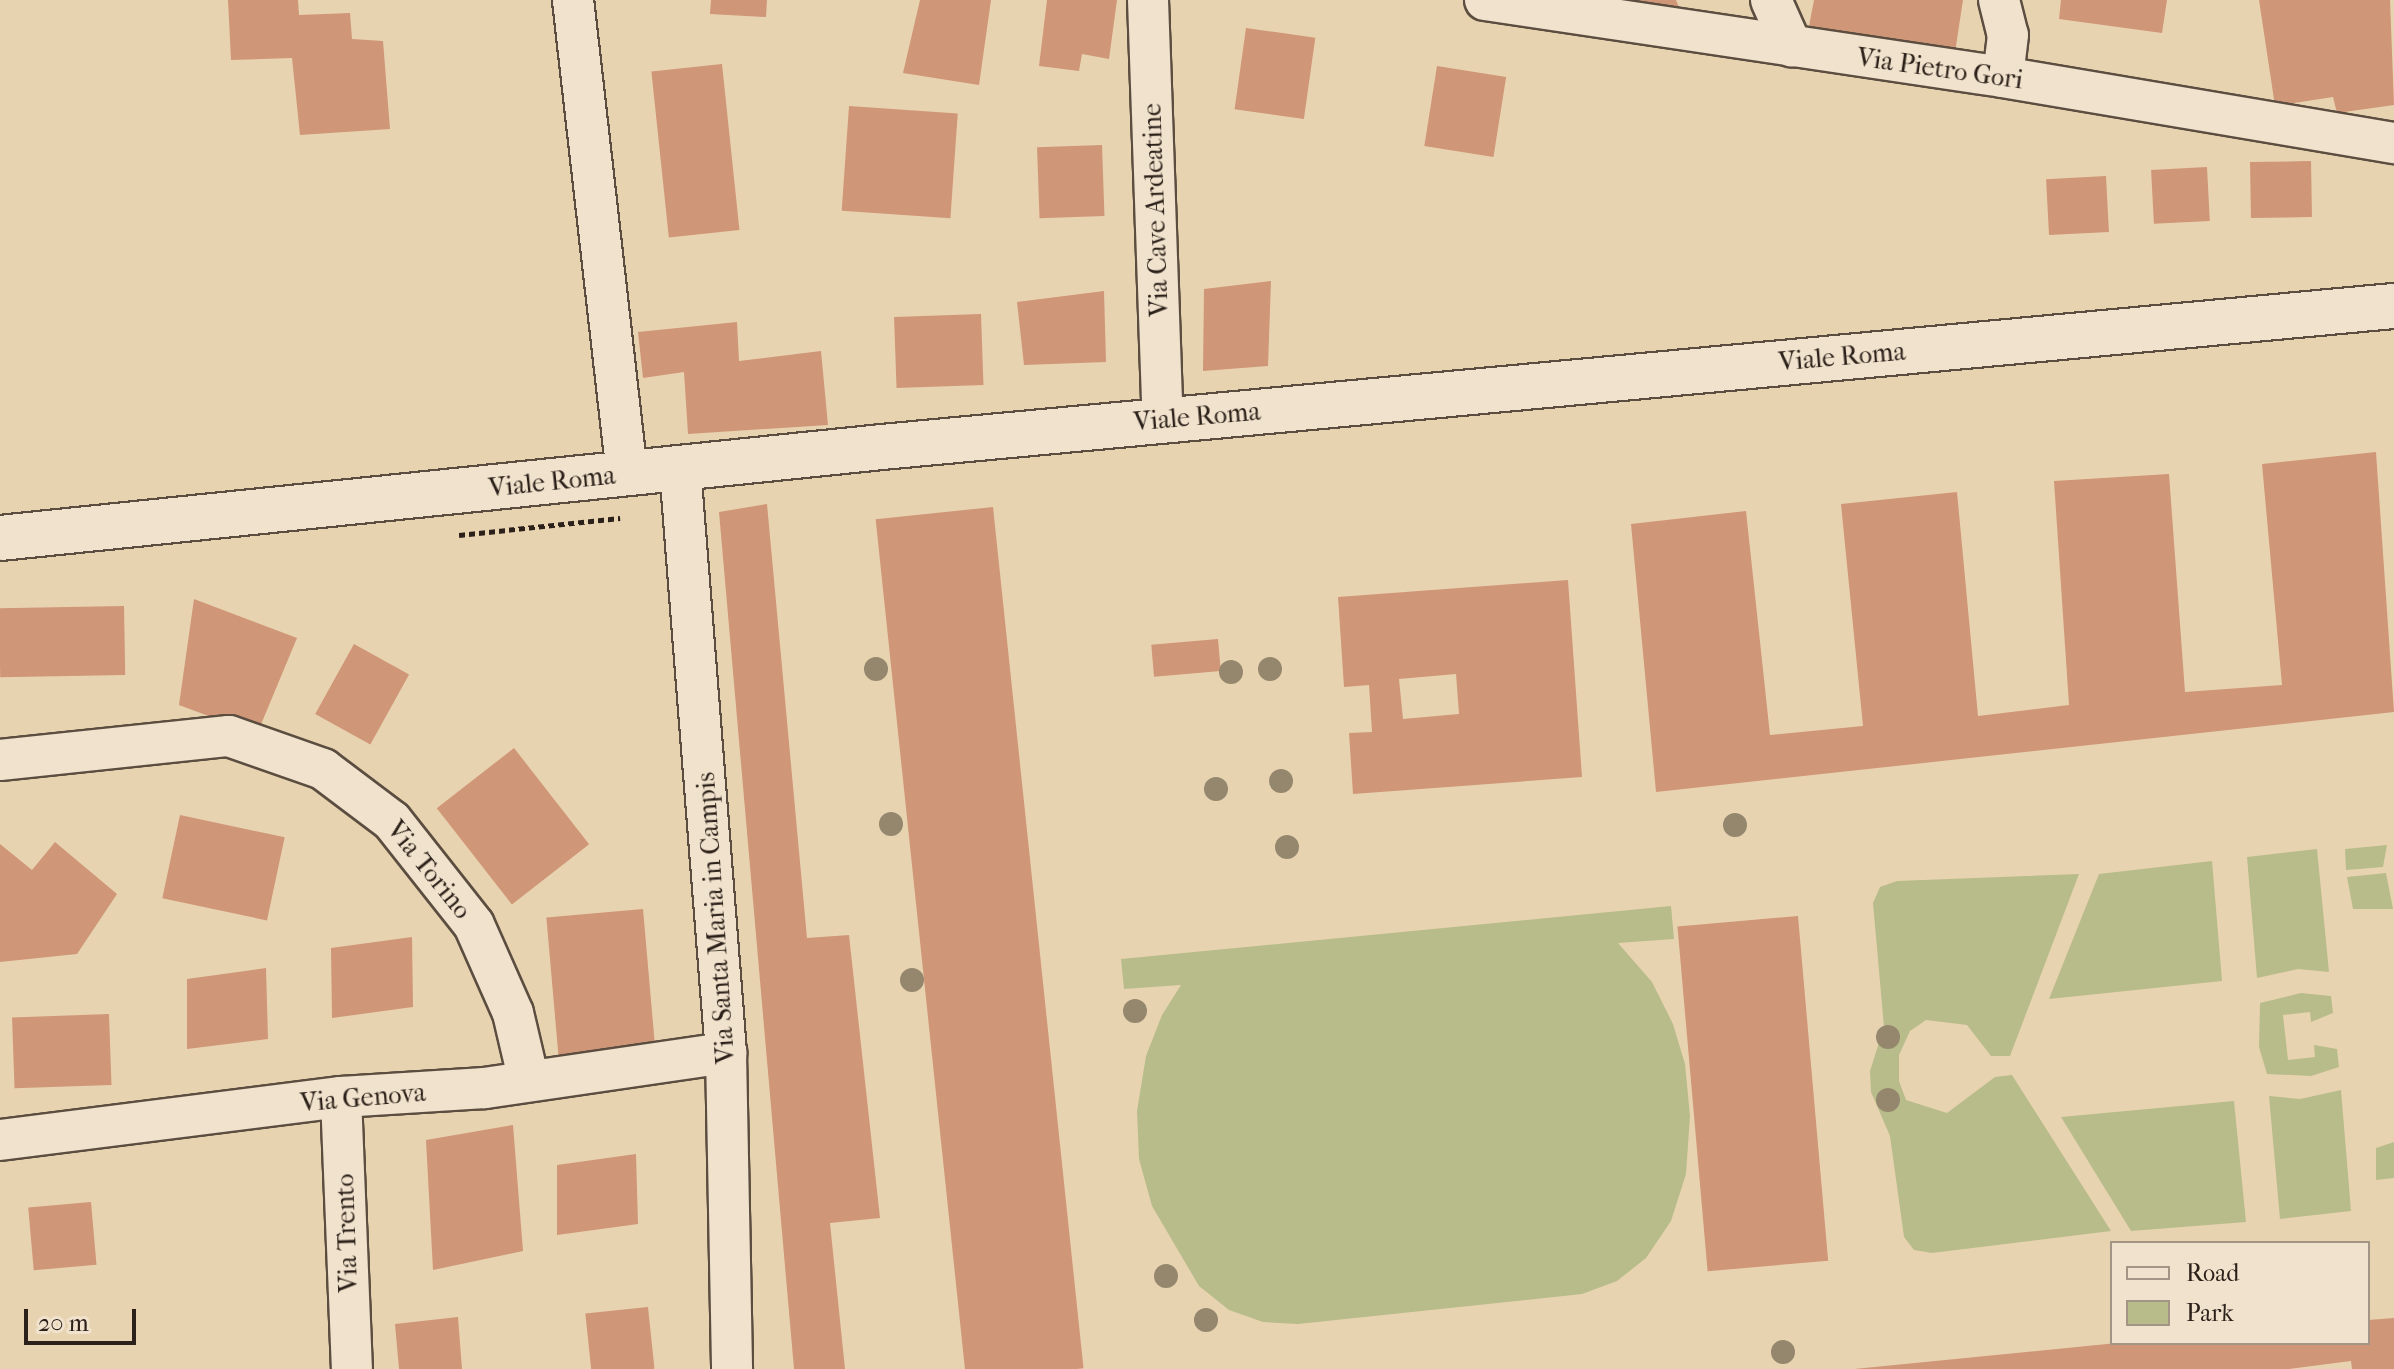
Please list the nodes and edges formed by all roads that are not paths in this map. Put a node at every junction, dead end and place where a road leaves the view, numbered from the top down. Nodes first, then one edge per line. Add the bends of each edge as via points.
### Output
1 (573, 0) edge
2 (1148, 0) edge
3 (1485, 0) edge
4 (1771, 0) edge
5 (1999, 0) edge
6 (1792, 47) junction
7 (2003, 77) junction
8 (2394, 143) edge
9 (2394, 306) edge
10 (1163, 421) junction
11 (680, 468) junction
12 (627, 474) junction
13 (0, 538) edge
14 (0, 760) edge
15 (726, 1053) junction
16 (529, 1081) junction
17 (341, 1097) junction
18 (0, 1140) edge
19 (352, 1369) edge
20 (732, 1369) edge

1 - 12 street
2 - 10 street, Via Cave Ardeatine
3 - 6 street, Via Pietro Gori
4 - 6 street
5 - 7 street via 2008,35
6 - 7 street, Via Pietro Gori
7 - 8 street, Via Pietro Gori
9 - 10 main road, Viale Roma
10 - 11 main road, Viale Roma
11 - 12 main road, Viale Roma
11 - 15 street, Via Santa Maria in Campis
12 - 13 main road, Viale Roma
14 - 16 street, Via Torino via 229,736 323,769 392,821 474,925 513,1013
15 - 16 street, Via Genova
15 - 20 street, Via Santa Maria in Campis
16 - 17 street, Via Genova
17 - 18 street, Via Genova
17 - 19 street, Via Trento

